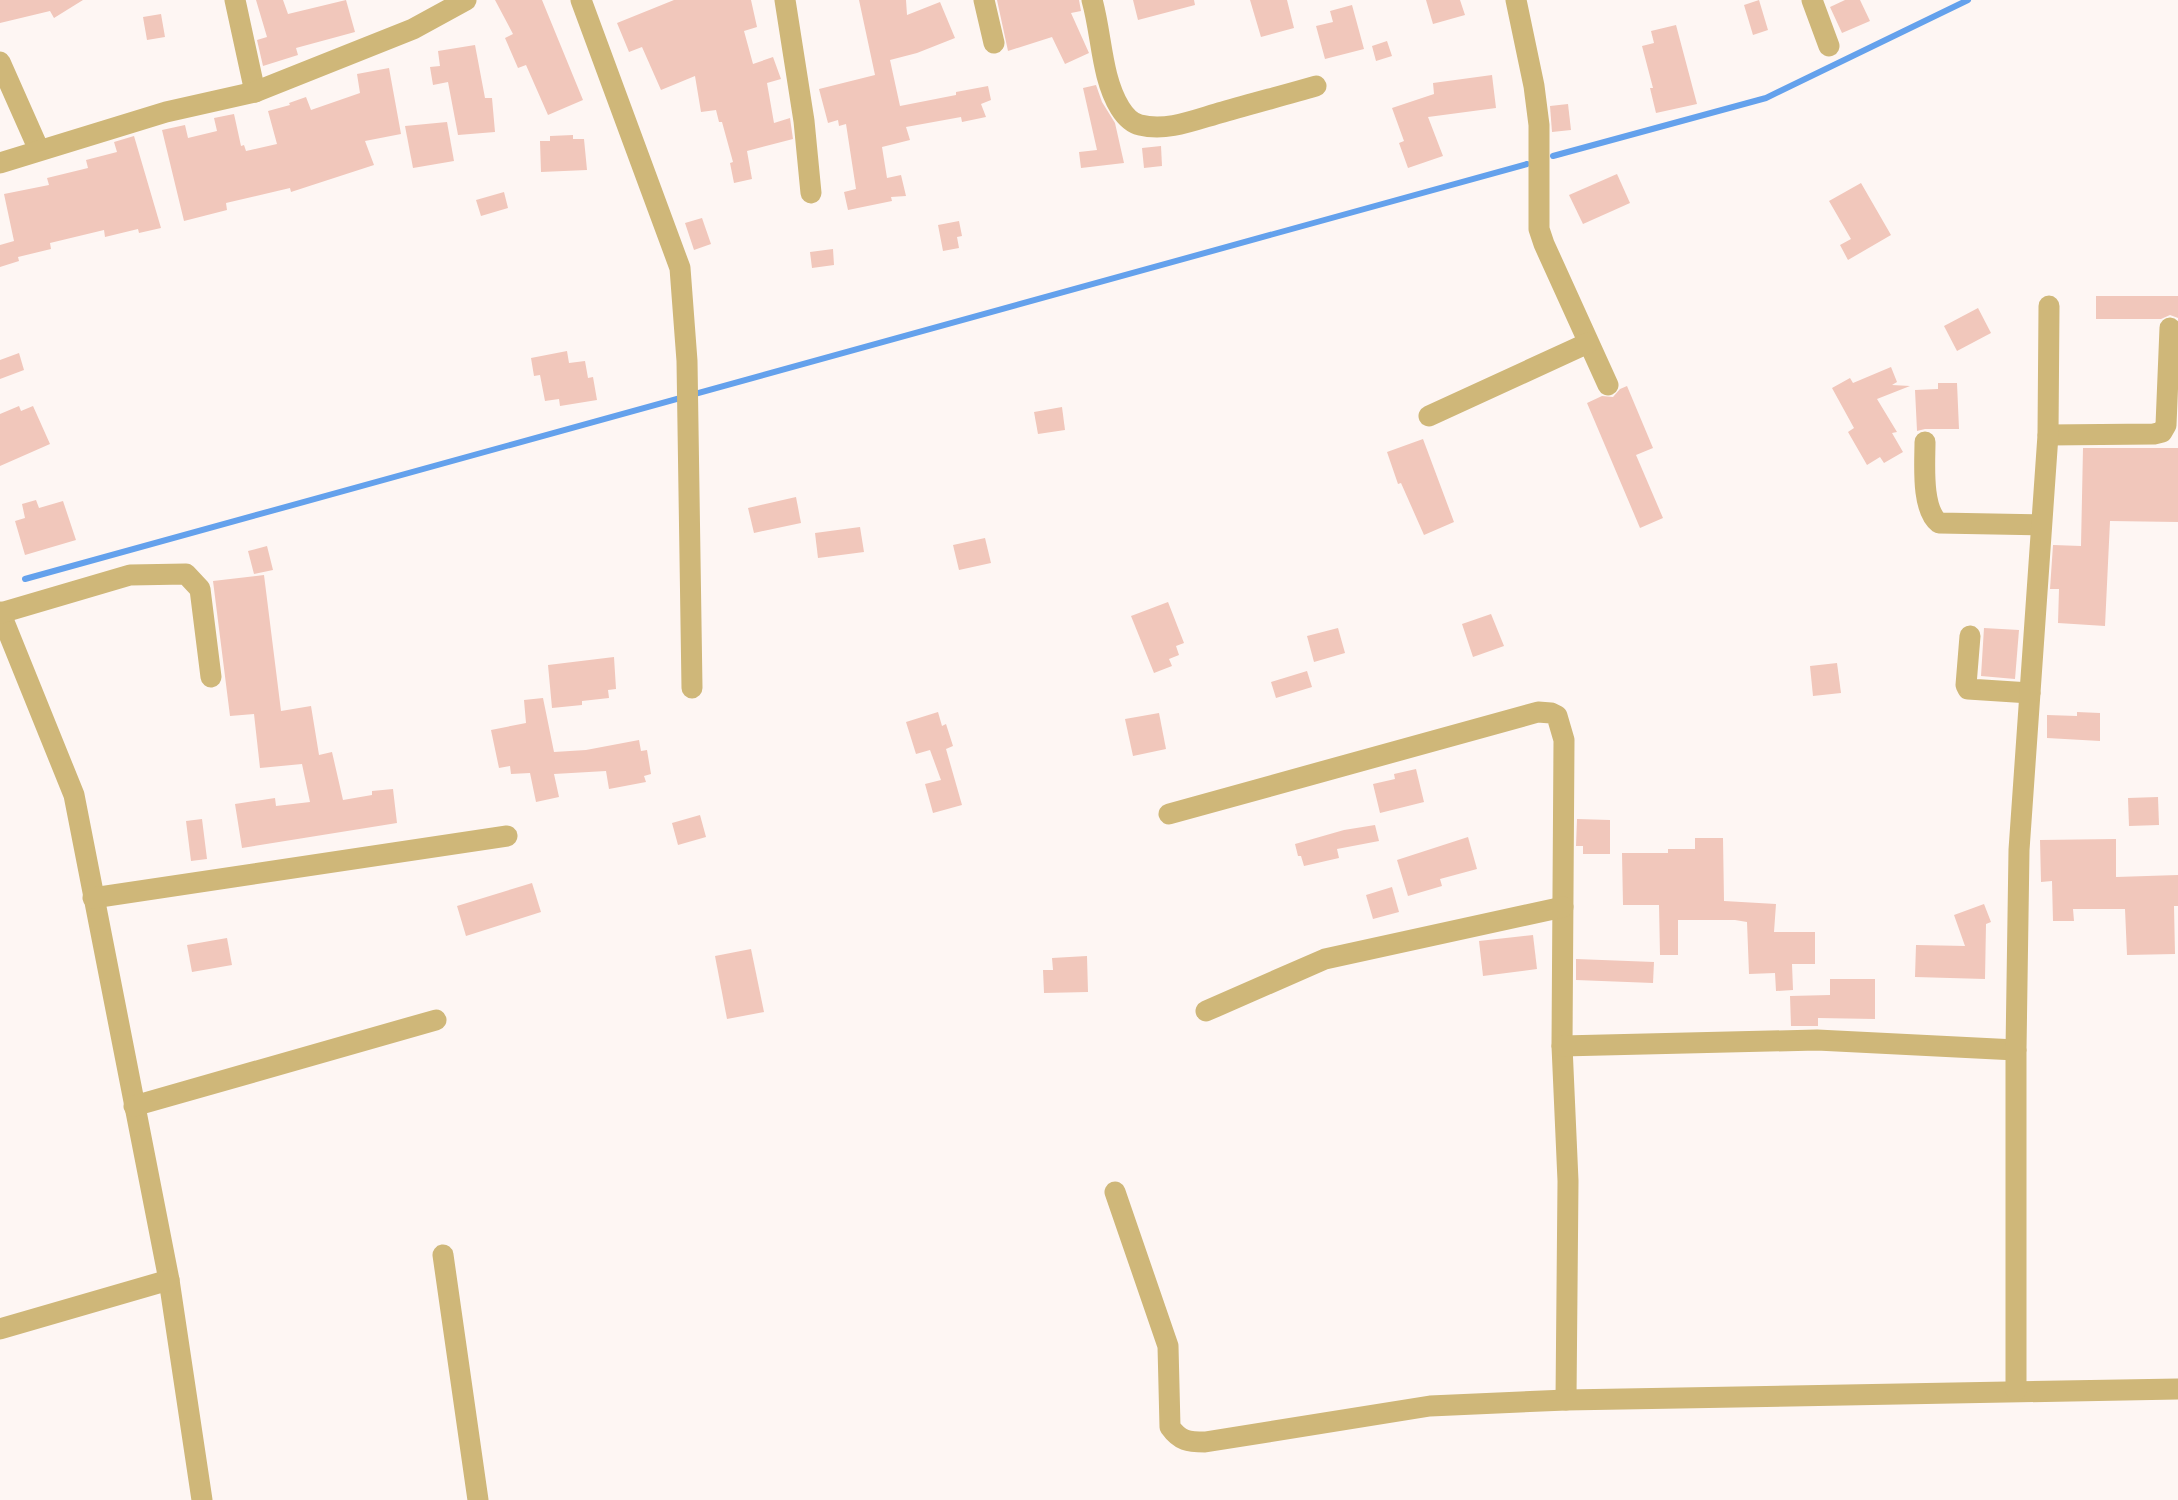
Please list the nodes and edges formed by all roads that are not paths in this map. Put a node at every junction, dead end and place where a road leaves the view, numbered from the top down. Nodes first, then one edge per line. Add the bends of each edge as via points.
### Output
1 (235, 0) edge
2 (466, 0) edge
3 (581, 0) edge
4 (785, 0) edge
5 (984, 0) edge
6 (1093, 0) edge
7 (1516, 0) edge
8 (1812, 0) edge
9 (994, 43) dead end
10 (1829, 47) dead end
11 (0, 62) edge
12 (1316, 86) dead end
13 (255, 92) junction
14 (39, 150) junction
15 (0, 163) edge
16 (811, 193) dead end
17 (2049, 306) dead end
18 (2170, 328) dead end
19 (1588, 343) junction
20 (1608, 385) dead end
21 (1429, 416) dead end
22 (2048, 435) junction
23 (1924, 442) dead end
24 (2041, 525) junction
25 (0, 612) edge
26 (1970, 636) dead end
27 (211, 677) dead end
28 (692, 688) dead end
29 (2029, 693) junction
30 (1169, 814) dead end
31 (507, 836) dead end
32 (93, 898) junction
33 (1563, 907) junction
34 (1206, 1011) dead end
35 (436, 1020) dead end
36 (1562, 1046) junction
37 (2017, 1050) junction
38 (134, 1106) junction
39 (1115, 1192) dead end
40 (443, 1255) dead end
41 (169, 1280) junction
42 (0, 1329) edge
43 (2178, 1389) edge
44 (2017, 1390) junction
45 (1566, 1400) junction
46 (202, 1500) edge
47 (478, 1500) edge

1 - 13 street
2 - 13 street via 413,29
3 - 28 street via 680,268 688,411
4 - 16 street
5 - 9 street
6 - 12 street via 1112,91 1119,107 1142,126 1195,122
7 - 19 street via 1539,125 1539,229
8 - 10 street
11 - 14 street
13 - 14 street via 166,112
14 - 15 street
17 - 22 street
18 - 22 street via 2162,432
19 - 20 street
19 - 21 street
22 - 24 street
23 - 24 street via 1926,494 1930,513 1939,523
24 - 29 street
25 - 27 street via 130,575 186,574 200,589
25 - 32 street via 74,795
26 - 29 street via 1968,689
29 - 37 street via 2019,850
30 - 33 street via 1538,712 1551,713 1557,716 1564,740
31 - 32 street
32 - 38 street
33 - 34 street via 1325,959
33 - 36 street
35 - 38 street
36 - 37 street via 1817,1040
36 - 45 street via 1568,1181
37 - 44 street
38 - 41 street
39 - 45 street via 1168,1346 1170,1427 1178,1438 1205,1442 1430,1405
40 - 47 street
41 - 42 street
41 - 46 street
43 - 44 street
44 - 45 street

